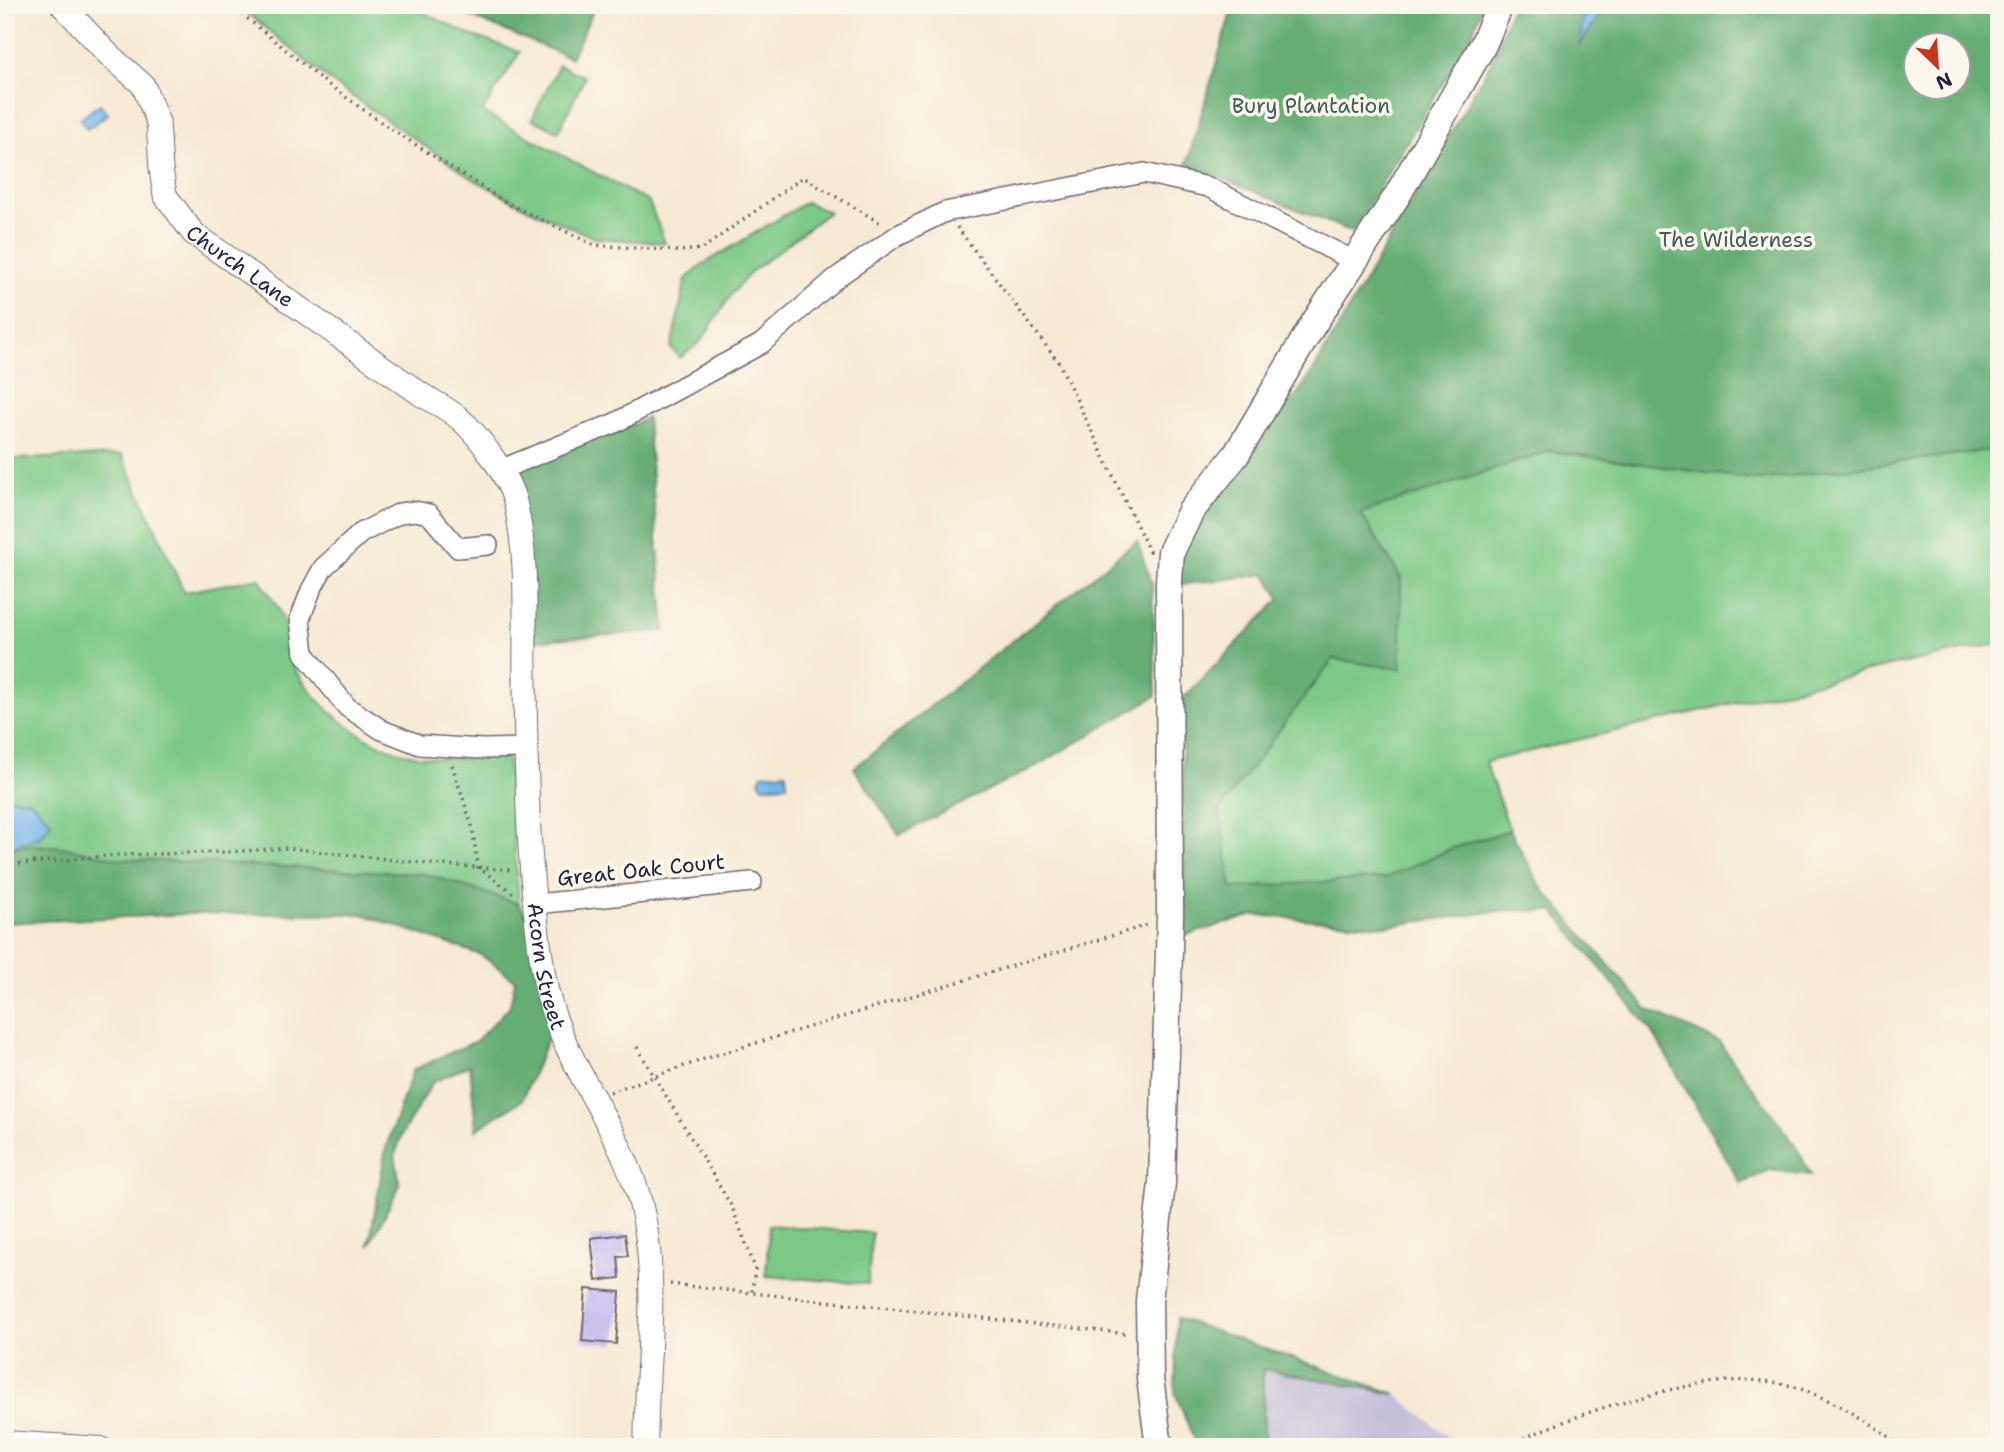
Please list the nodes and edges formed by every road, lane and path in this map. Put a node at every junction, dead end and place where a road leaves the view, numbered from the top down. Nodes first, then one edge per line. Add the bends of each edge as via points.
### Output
1 (62, 5) edge
2 (232, 5) edge
3 (1500, 5) edge
4 (946, 212) junction
5 (898, 235) junction
6 (1356, 262) junction
7 (500, 470) junction
8 (488, 545) dead end
9 (1169, 582) junction
10 (445, 747) junction
11 (525, 748) junction
12 (5, 865) edge
13 (478, 867) junction
14 (533, 871) junction
15 (751, 883) dead end
16 (535, 901) junction
17 (1170, 918) junction
18 (637, 1047) dead end
19 (654, 1076) junction
20 (594, 1097) junction
21 (650, 1282) junction
22 (752, 1293) junction
23 (1148, 1336) junction
24 (5, 1436) edge
25 (112, 1447) edge
26 (646, 1447) edge
27 (1159, 1447) edge
28 (1505, 1447) edge
29 (1902, 1447) edge

1 - 7 street, Church Lane via 144,85 158,122 165,195 193,233 460,418
2 - 5 path via 385,125 505,202 594,245 702,249 803,177
3 - 6 main road via 1483,45
4 - 5 street
4 - 6 street via 1144,173 1208,187
4 - 9 path via 1059,363 1143,542
5 - 7 street via 836,278 761,344 615,423
6 - 9 main road via 1314,323 1236,456 1191,511 1171,552
7 - 11 street, Acorn Street via 515,499 523,560
8 - 10 street via 458,548 429,514 400,513 360,533 323,568 300,619 304,653 347,707 382,730 420,745
9 - 17 main road
10 - 11 street
10 - 13 path via 472,826
11 - 14 street, Acorn Street
12 - 13 path via 288,848
13 - 14 path
13 - 16 path via 519,898
14 - 16 street, Acorn Street
15 - 16 street, Great Oak Court
16 - 20 street, Acorn Street via 544,977 556,1027
17 - 19 path
17 - 23 main road via 1162,1183
18 - 19 path
19 - 20 path
19 - 22 path via 732,1207 755,1268
20 - 21 street, Acorn Street via 640,1202
21 - 22 path
21 - 26 street, Acorn Street
22 - 23 path
23 - 27 main road
24 - 25 lane via 102,1442
28 - 29 path via 1572,1418 1684,1386 1744,1380 1784,1384 1829,1401

